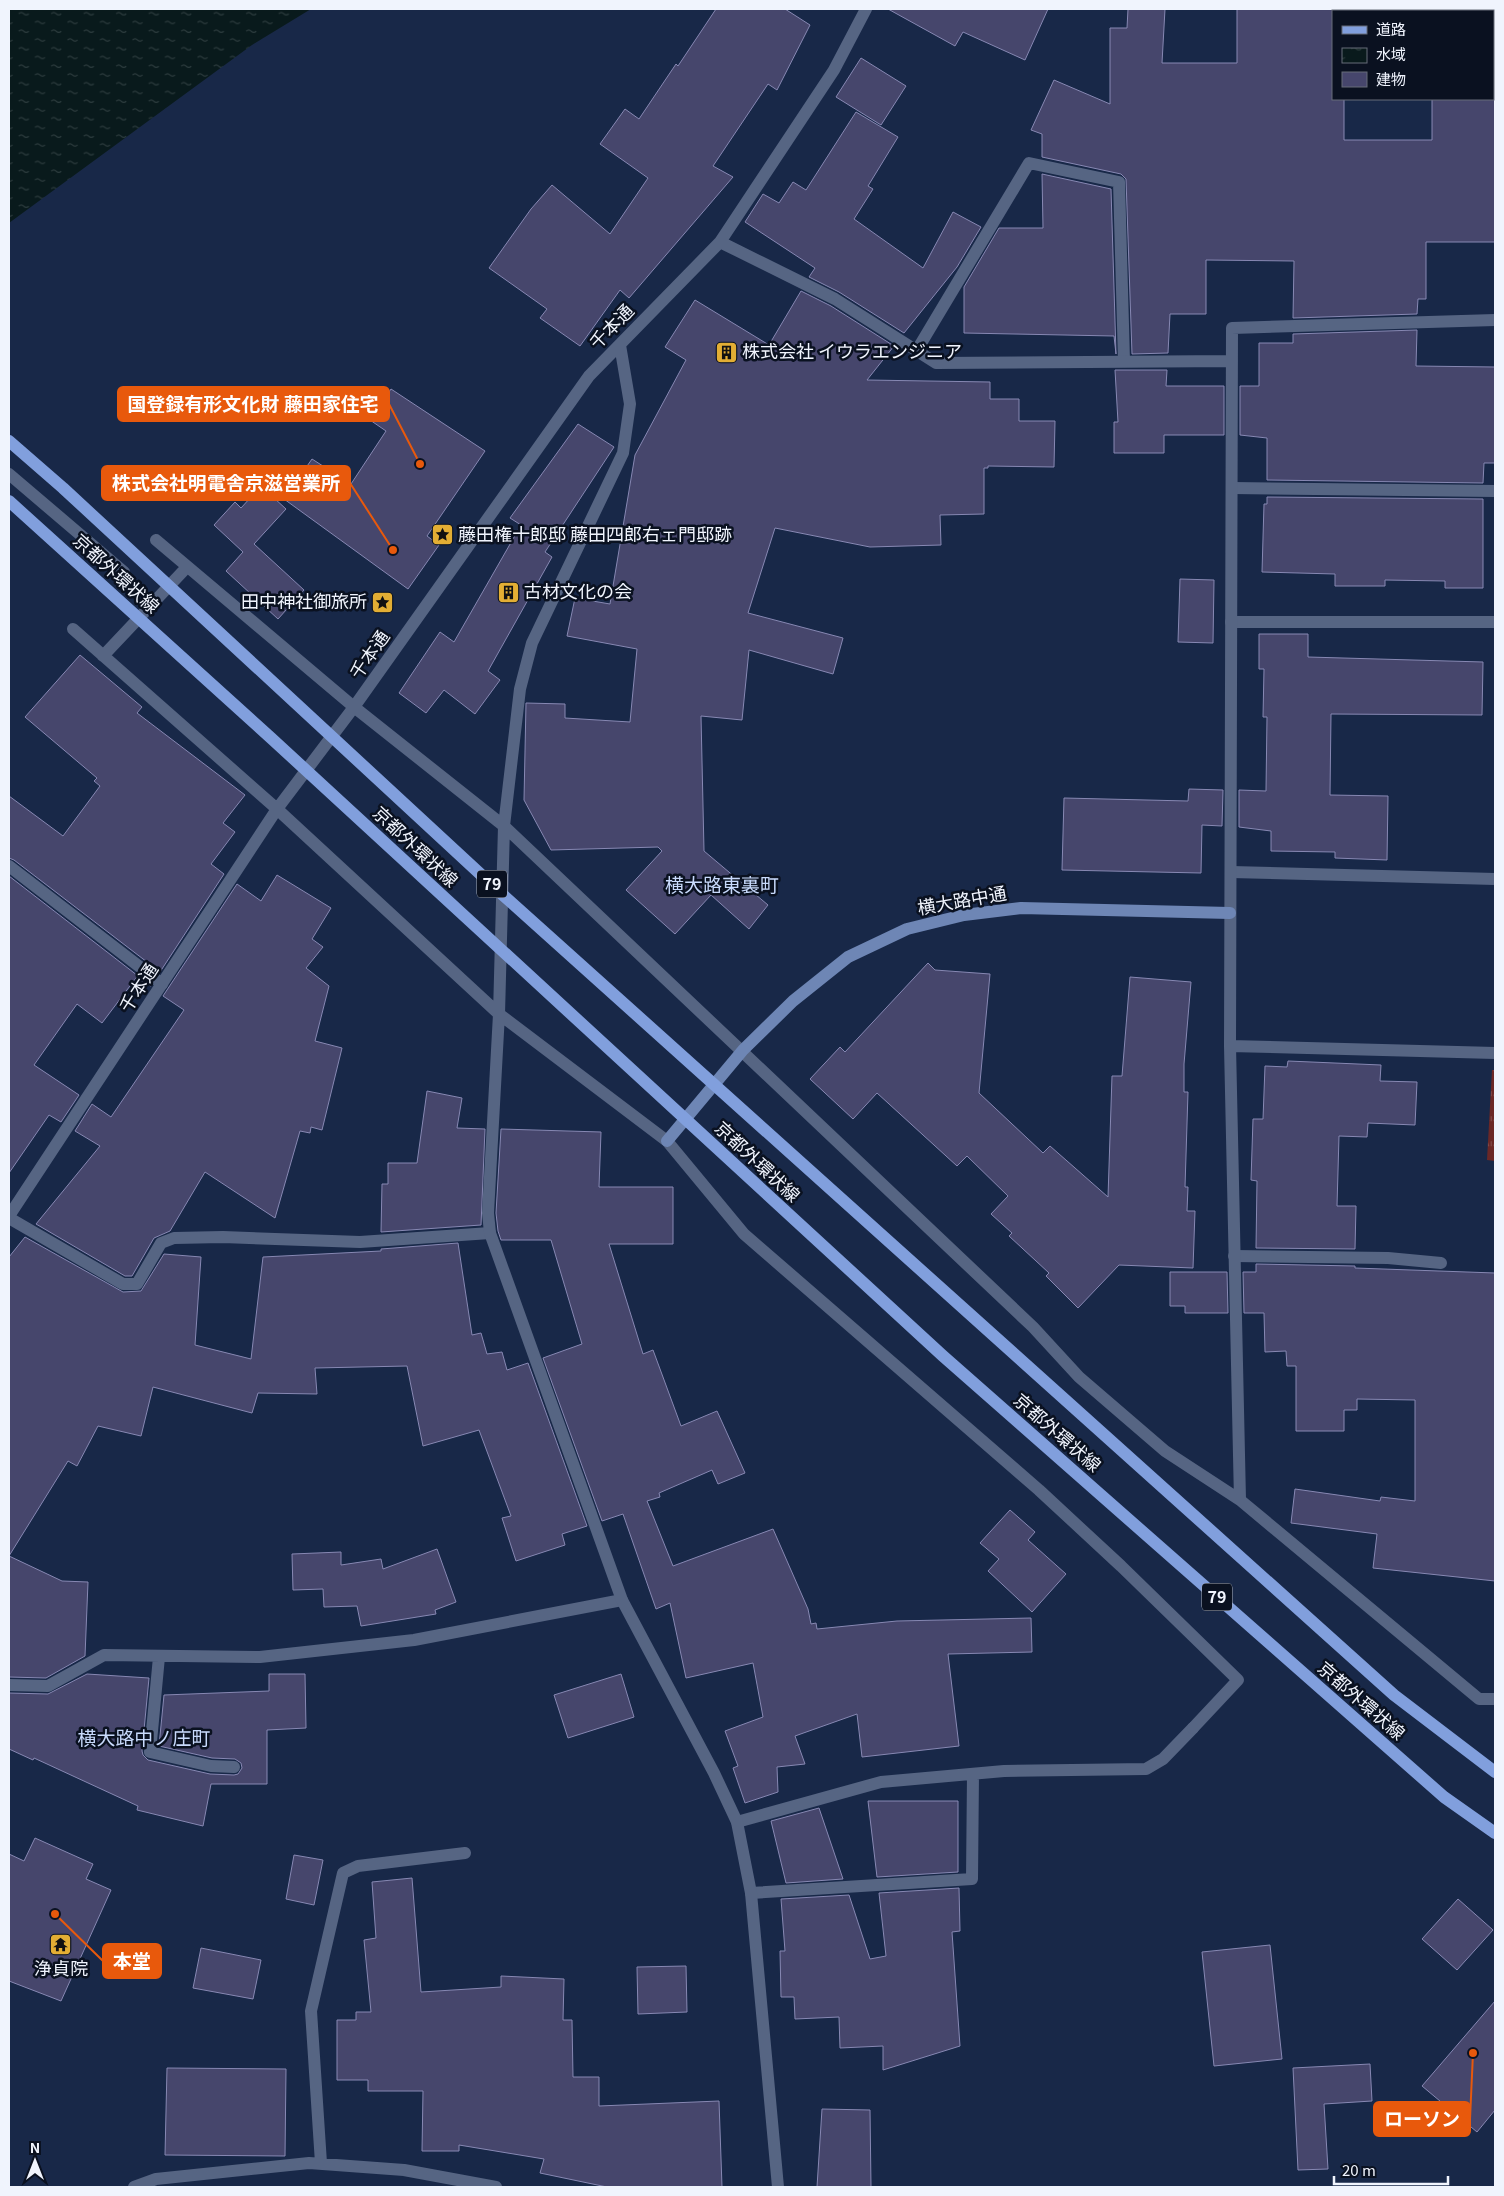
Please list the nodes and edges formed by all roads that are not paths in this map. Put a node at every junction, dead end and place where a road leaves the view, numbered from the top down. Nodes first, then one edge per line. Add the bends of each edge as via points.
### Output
1 (866, 9) edge
2 (720, 242) junction
3 (1495, 320) edge
4 (620, 345) junction
5 (917, 350) junction
6 (1232, 360) junction
7 (1124, 361) junction
8 (9, 441) edge
9 (9, 474) edge
10 (1232, 488) junction
11 (1495, 491) edge
12 (9, 501) edge
13 (156, 540) dead end
14 (187, 567) junction
15 (124, 572) dead end
16 (1231, 622) junction
17 (1495, 622) edge
18 (72, 629) dead end
19 (103, 656) junction
20 (354, 707) junction
21 (277, 809) junction
22 (504, 826) junction
23 (9, 866) edge
24 (1231, 872) junction
25 (1495, 879) edge
26 (1230, 913) junction
27 (162, 984) junction
28 (499, 1014) junction
29 (1230, 1046) junction
30 (742, 1050) junction
31 (1495, 1053) edge
32 (667, 1140) junction
33 (9, 1217) edge
34 (490, 1233) junction
35 (1234, 1256) junction
36 (1441, 1263) dead end
37 (1240, 1500) junction
38 (622, 1600) junction
39 (159, 1657) junction
40 (9, 1685) edge
41 (1495, 1700) edge
42 (234, 1768) dead end
43 (1495, 1772) edge
44 (973, 1774) junction
45 (737, 1822) junction
46 (1495, 1833) edge
47 (465, 1854) dead end
48 (751, 1893) junction
49 (320, 2164) junction
50 (134, 2187) edge
51 (496, 2187) edge
52 (778, 2187) edge

1 - 2 street, 千本通 via 834,70
2 - 4 street, 千本通
2 - 5 street via 835,298
3 - 6 street via 1232,328
4 - 20 street, 千本通 via 589,376
4 - 22 street via 630,404 623,453 532,643 520,689
5 - 7 street via 936,363
5 - 7 street via 1029,162 1119,182
6 - 7 street
6 - 10 street
8 - 43 main road, 京都外環状線 / 79 via 78,501 503,895 1394,1695
9 - 15 street
10 - 11 street
10 - 16 street
12 - 46 main road, 京都外環状線 / 79 via 943,1356 1444,1797
13 - 14 street
14 - 19 street
14 - 20 street
16 - 17 street
16 - 24 street
18 - 19 street
19 - 21 street
20 - 21 street, 千本通
20 - 22 street
21 - 27 street, 千本通
21 - 28 street
22 - 28 street
22 - 30 street
23 - 27 street
24 - 25 street
24 - 26 street
26 - 29 street
26 - 30 street, 横大路中通 via 1021,908 964,915 907,929 848,957 793,1001
27 - 33 street, 千本通
28 - 32 street
28 - 34 street via 488,1213
29 - 31 street
29 - 35 street
30 - 32 street, 横大路中通
30 - 37 street via 1033,1326 1079,1377 1165,1451
32 - 44 street via 744,1234 1039,1490 1238,1680 1163,1759 1146,1769
33 - 34 street via 122,1284 137,1284 161,1243 174,1238 360,1242
34 - 38 street
35 - 36 street via 1388,1258
35 - 37 street
37 - 41 street via 1479,1699
38 - 39 street via 414,1640 260,1657
38 - 45 street via 714,1772
39 - 40 street via 104,1655 48,1686
39 - 42 street via 150,1752
44 - 45 street via 881,1782
44 - 48 street via 972,1879
45 - 48 street
47 - 49 street via 358,1866 343,1873 311,2011
48 - 52 street
49 - 50 street via 156,2179
49 - 51 street via 404,2170

